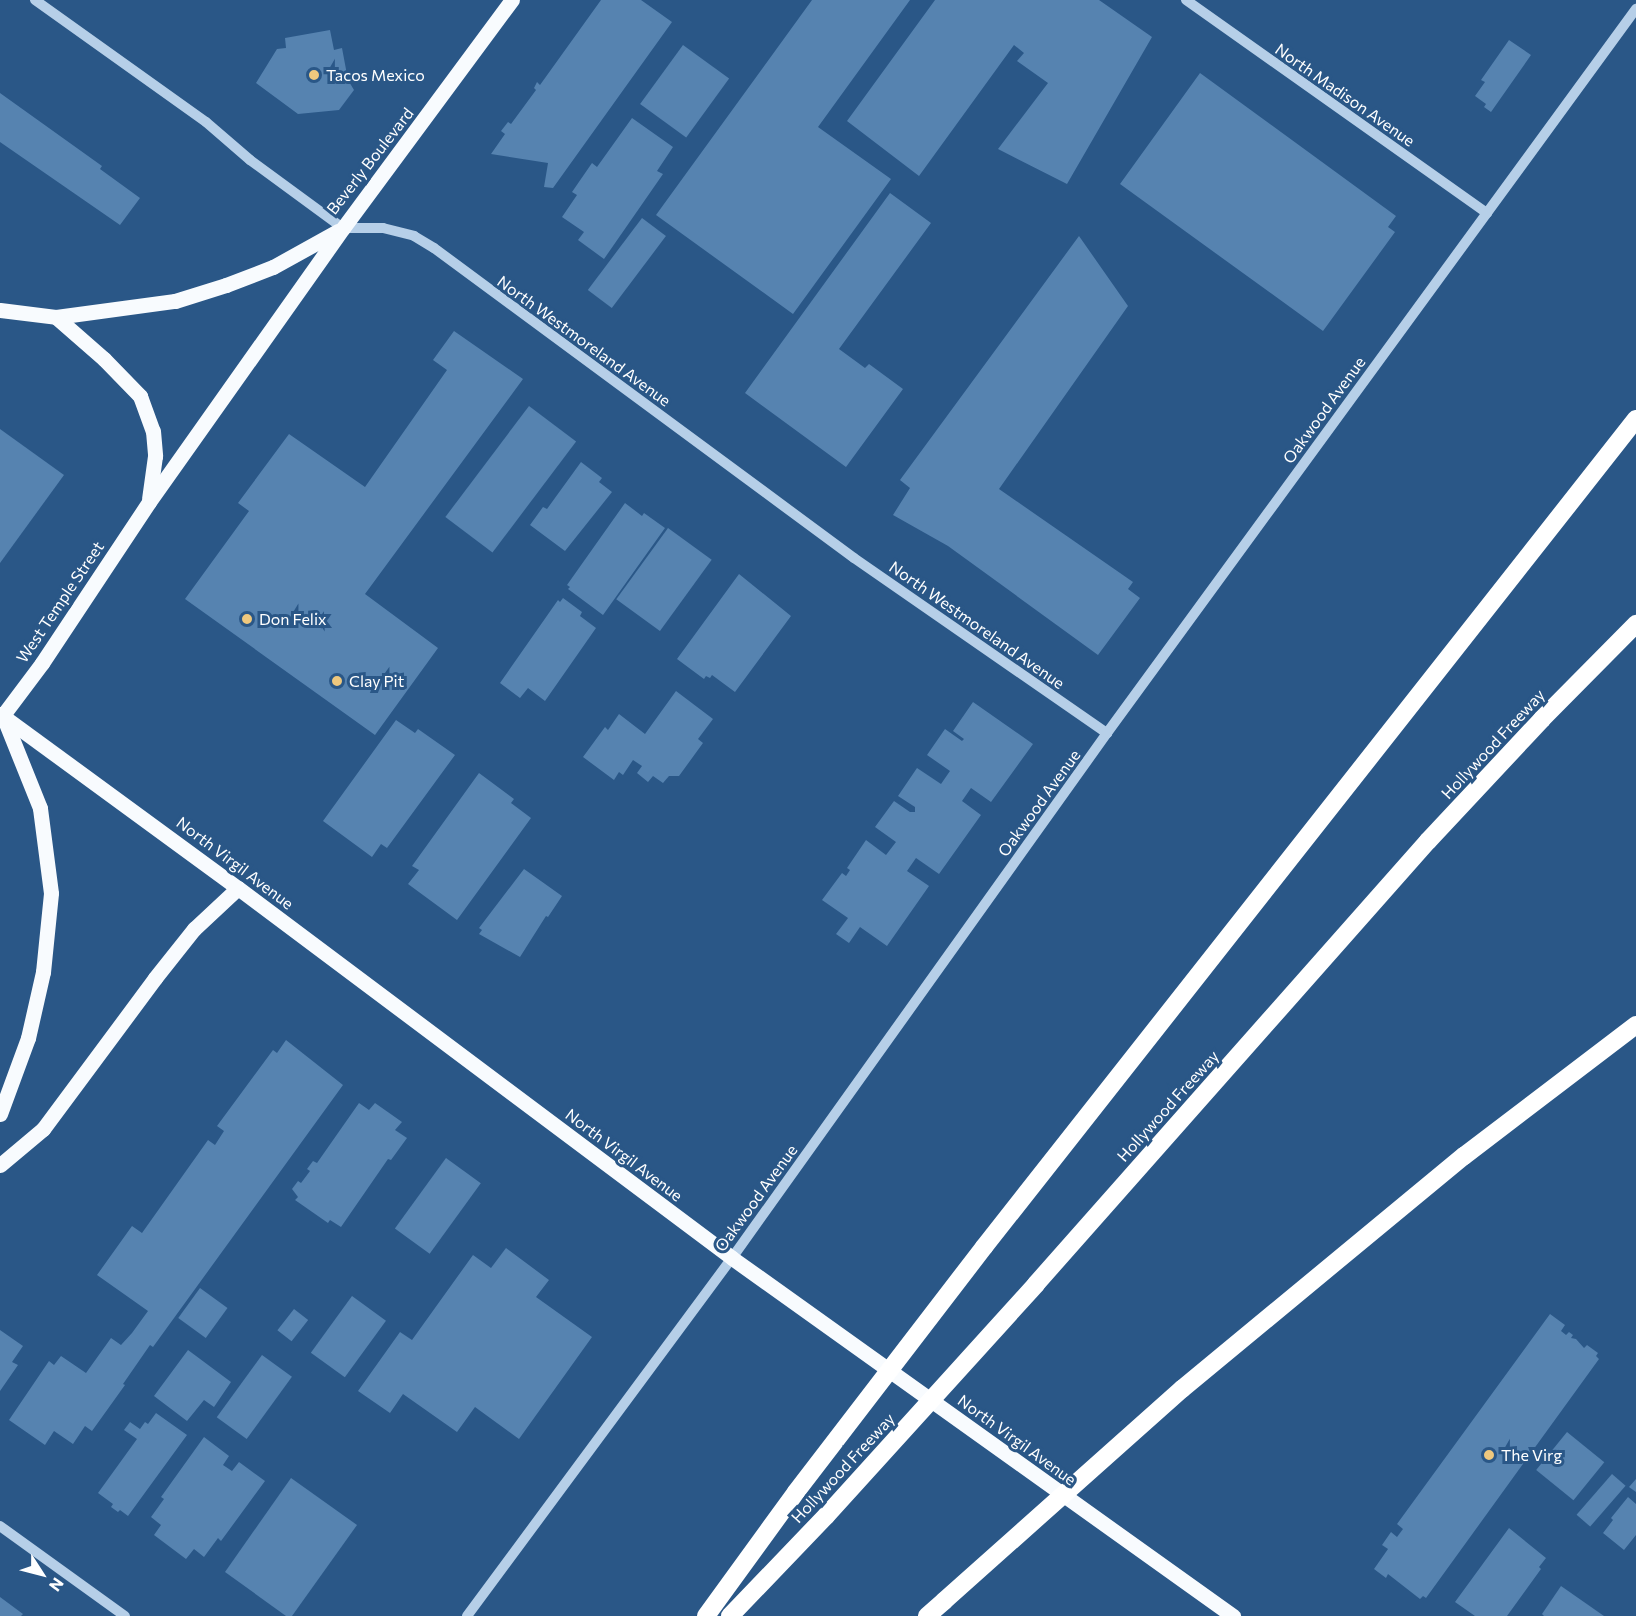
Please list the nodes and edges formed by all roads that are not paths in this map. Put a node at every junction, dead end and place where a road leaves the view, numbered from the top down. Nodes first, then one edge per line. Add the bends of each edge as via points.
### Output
1 (35, 0) edge
2 (512, 0) edge
3 (1186, 0) edge
4 (1636, 9) edge
5 (1487, 213) junction
6 (343, 228) junction
7 (0, 310) edge
8 (56, 317) junction
9 (1636, 419) edge
10 (149, 502) junction
11 (1636, 624) edge
12 (1, 716) edge
13 (1107, 733) junction
14 (238, 888) junction
15 (1636, 1025) edge
16 (0, 1114) edge
17 (0, 1165) edge
18 (732, 1258) junction
19 (0, 1526) edge
20 (125, 1616) edge
21 (467, 1616) edge
22 (706, 1616) edge
23 (730, 1616) edge
24 (927, 1616) edge
25 (1233, 1616) edge

1 - 6 street via 206,122 250,160
2 - 6 main road, Beverly Boulevard
3 - 5 street, North Madison Avenue
4 - 5 street, Oakwood Avenue
5 - 13 street, Oakwood Avenue
6 - 8 main road, Beverly Boulevard via 273,267 206,292 175,301
6 - 10 main road, West Temple Street
6 - 13 street, North Westmoreland Avenue via 383,228 414,236 434,248 854,558
7 - 8 main road, Beverly Boulevard
8 - 10 main road via 140,396 153,431 155,456
9 - 22 highway, bridge via 984,1247
10 - 12 main road, West Temple Street via 42,663
11 - 23 highway, Hollywood Freeway, bridge via 1428,842 1036,1284
12 - 14 main road, North Virgil Avenue
12 - 16 main road via 40,808 51,893 43,972 28,1038
13 - 18 street, Oakwood Avenue
14 - 17 main road via 181,945 43,1129
14 - 18 main road, North Virgil Avenue
15 - 24 highway, bridge via 1464,1156 1182,1389
18 - 21 street, Oakwood Avenue
18 - 25 main road, North Virgil Avenue
19 - 20 street

